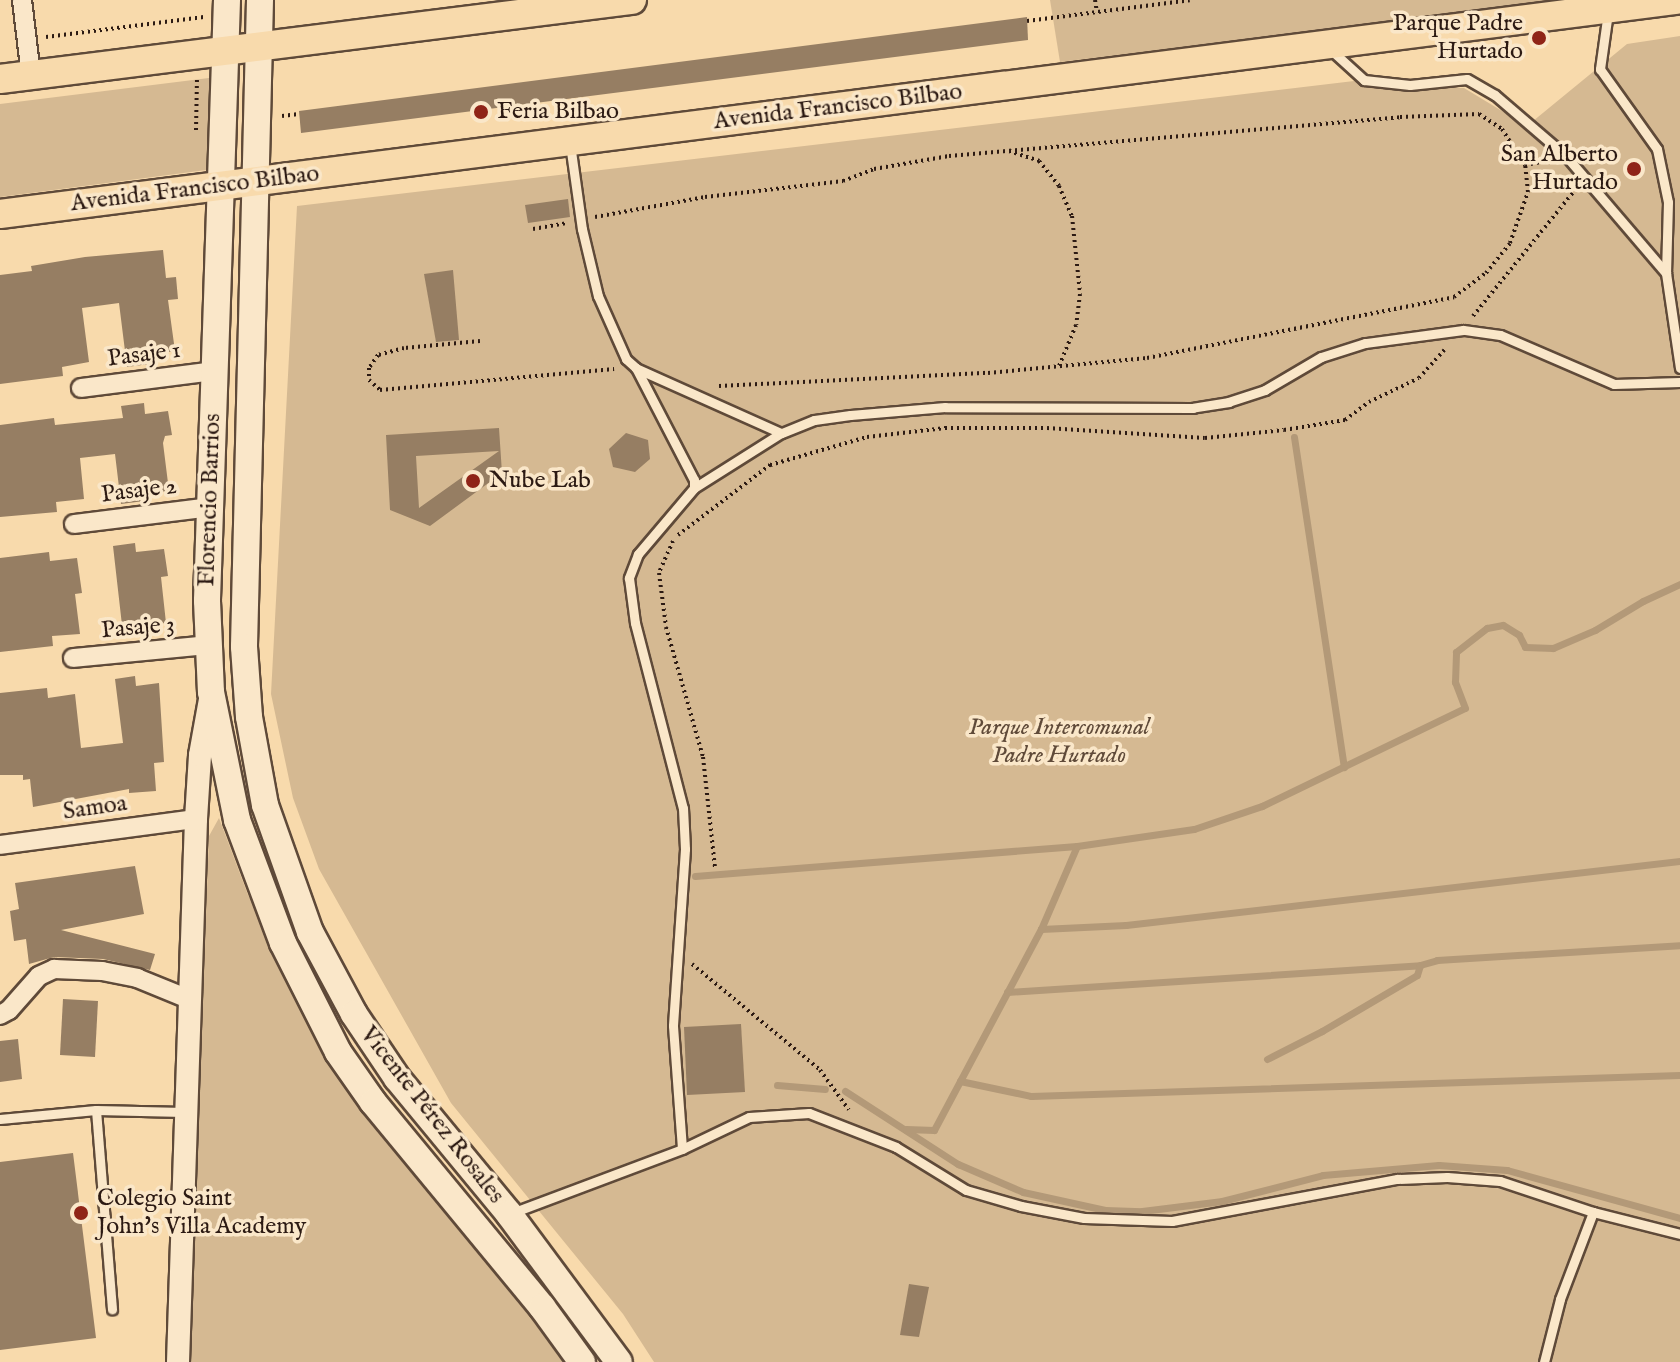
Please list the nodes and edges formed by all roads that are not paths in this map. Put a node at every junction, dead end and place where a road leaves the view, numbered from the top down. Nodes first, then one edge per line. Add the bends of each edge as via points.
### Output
1 (22, 0) edge
2 (227, 0) edge
3 (260, 0) edge
4 (632, 0) edge
5 (1676, 0) edge
6 (1608, 4) edge
7 (473, 10) edge
8 (262, 46) junction
9 (1327, 46) junction
10 (228, 51) junction
11 (31, 75) junction
12 (0, 79) edge
13 (570, 140) junction
14 (257, 181) junction
15 (222, 187) junction
16 (0, 214) edge
17 (1666, 273) junction
18 (636, 368) junction
19 (1680, 368) edge
20 (214, 371) junction
21 (1680, 382) edge
22 (81, 388) dead end
23 (781, 433) junction
24 (694, 488) junction
25 (210, 507) junction
26 (74, 524) dead end
27 (244, 612) joint
28 (208, 645) junction
29 (73, 658) dead end
30 (211, 692) junction
31 (196, 819) junction
32 (0, 845) edge
33 (191, 1000) junction
34 (0, 1015) edge
35 (96, 1110) junction
36 (187, 1112) junction
37 (0, 1119) edge
38 (682, 1149) junction
39 (1593, 1212) junction
40 (509, 1214) junction
41 (1680, 1234) edge
42 (112, 1309) dead end
43 (178, 1362) edge
44 (582, 1362) edge
45 (619, 1362) edge
46 (1544, 1362) edge

1 - 11 street
2 - 10 main road, Florencio Barrios
3 - 8 main road, Florencio Barrios
4 - 7 main road
5 - 6 main road, Avenida Francisco Bilbao
6 - 9 main road, Avenida Francisco Bilbao
6 - 17 lane via 1600,69 1657,149 1668,202
7 - 8 main road
8 - 10 main road
8 - 14 main road, Florencio Barrios
9 - 13 main road, Avenida Francisco Bilbao
9 - 17 lane via 1364,80 1410,85 1467,79 1495,95 1566,156
10 - 11 main road
10 - 15 main road, Florencio Barrios
11 - 12 main road
13 - 14 main road, Avenida Francisco Bilbao
13 - 18 lane via 598,296 626,359
14 - 15 main road, Avenida Francisco Bilbao
14 - 27 main road, Florencio Barrios
15 - 16 main road, Avenida Francisco Bilbao
15 - 20 main road, Florencio Barrios
17 - 19 lane
18 - 23 lane
18 - 24 lane
20 - 22 street, Pasaje 1
20 - 25 main road, Florencio Barrios
21 - 23 lane via 1614,384 1500,335 1463,330 1365,343 1321,357 1265,390 1193,408 945,407 826,418
23 - 24 lane
24 - 38 lane via 638,554 629,578 635,623 683,808 673,1026
25 - 26 street, Pasaje 2
25 - 28 main road, Florencio Barrios
27 - 40 main road, Vicente Pérez Rosales via 255,761 277,847 310,932 374,1047
28 - 29 street, Pasaje 3
28 - 30 main road, Florencio Barrios
30 - 31 street, Florencio Barrios
30 - 44 main road, Vicente Pérez Rosales via 241,832 272,919 318,1018 373,1102
31 - 32 street, Samoa
31 - 33 street, Florencio Barrios
33 - 34 street via 125,975 54,969 39,976
33 - 36 street, Florencio Barrios
35 - 36 lane
35 - 37 lane
35 - 42 lane
36 - 43 street, Florencio Barrios
38 - 39 lane via 749,1117 809,1113 896,1147 966,1190 1084,1218 1172,1221 1397,1179 1447,1177 1500,1181
38 - 40 lane
39 - 41 lane
39 - 46 lane via 1560,1299
40 - 45 main road, Vicente Pérez Rosales

